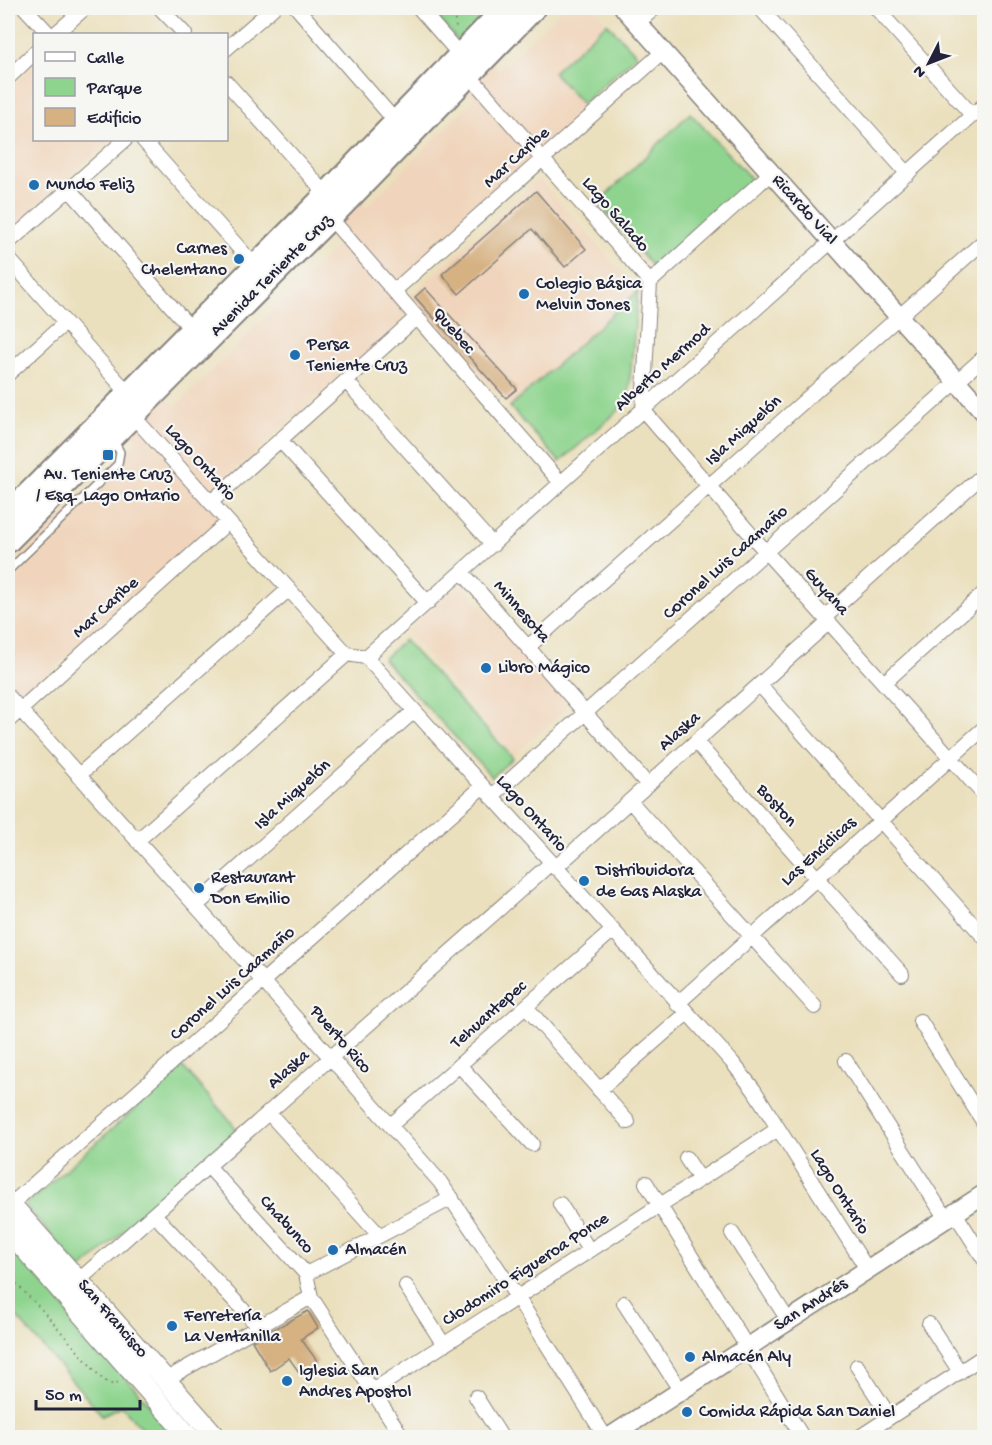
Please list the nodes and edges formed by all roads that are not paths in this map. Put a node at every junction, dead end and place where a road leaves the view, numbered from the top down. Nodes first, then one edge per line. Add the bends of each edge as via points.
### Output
1 (25, 8) edge
2 (85, 8) edge
3 (160, 8) edge
4 (273, 8) edge
5 (297, 8) edge
6 (419, 8) edge
7 (505, 8) edge
8 (534, 8) edge
9 (624, 8) edge
10 (655, 8) edge
11 (760, 8) edge
12 (876, 8) edge
13 (638, 23) junction
14 (48, 33) edge
15 (56, 33) edge
16 (183, 33) edge
17 (228, 47) edge
18 (663, 52) junction
19 (33, 54) edge
20 (465, 65) junction
21 (8, 78) edge
22 (228, 85) edge
23 (984, 105) edge
24 (973, 116) junction
25 (396, 122) junction
26 (124, 141) edge
27 (144, 141) edge
28 (543, 159) junction
29 (771, 173) junction
30 (908, 174) junction
31 (69, 189) junction
32 (324, 205) junction
33 (832, 241) junction
34 (984, 241) edge
35 (8, 243) edge
36 (8, 258) edge
37 (255, 266) junction
38 (650, 282) junction
39 (394, 291) junction
40 (417, 317) junction
41 (899, 317) junction
42 (65, 323) junction
43 (192, 330) junction
44 (984, 357) edge
45 (8, 374) edge
46 (346, 381) junction
47 (957, 381) junction
48 (128, 393) junction
49 (643, 410) junction
50 (984, 412) edge
51 (133, 416) junction
52 (112, 437) junction
53 (280, 440) junction
54 (984, 474) edge
55 (561, 483) junction
56 (709, 486) junction
57 (210, 502) junction
58 (8, 514) edge
59 (228, 522) junction
60 (8, 541) edge
61 (492, 544) junction
62 (766, 552) junction
63 (8, 571) edge
64 (462, 572) junction
65 (289, 589) junction
66 (984, 593) edge
67 (428, 603) junction
68 (827, 620) junction
69 (528, 647) junction
70 (347, 654) junction
71 (366, 657) junction
72 (884, 683) junction
73 (760, 685) junction
74 (8, 696) edge
75 (20, 710) junction
76 (414, 711) junction
77 (585, 713) junction
78 (8, 721) edge
79 (984, 728) edge
80 (696, 742) junction
81 (951, 758) junction
82 (78, 776) junction
83 (648, 785) junction
84 (486, 792) junction
85 (984, 795) edge
86 (630, 801) junction
87 (882, 820) junction
88 (137, 841) junction
89 (553, 866) junction
90 (817, 878) junction
91 (196, 906) junction
92 (612, 931) junction
93 (751, 937) junction
94 (984, 937) edge
95 (902, 974) dead end
96 (263, 981) junction
97 (526, 1007) junction
98 (815, 1007) dead end
99 (682, 1009) junction
100 (920, 1021) dead end
101 (331, 1057) junction
102 (846, 1061) dead end
103 (459, 1065) junction
104 (599, 1090) junction
105 (268, 1113) junction
106 (628, 1122) dead end
107 (984, 1123) edge
108 (391, 1125) junction
109 (778, 1129) junction
110 (532, 1144) dead end
111 (686, 1158) dead end
112 (208, 1166) junction
113 (700, 1179) junction
114 (646, 1183) dead end
115 (984, 1194) edge
116 (452, 1198) junction
117 (8, 1204) edge
118 (560, 1204) dead end
119 (660, 1205) junction
120 (154, 1214) junction
121 (950, 1216) junction
122 (8, 1230) edge
123 (732, 1233) dead end
124 (379, 1235) junction
125 (590, 1250) junction
126 (984, 1259) edge
127 (867, 1269) junction
128 (306, 1274) junction
129 (78, 1281) junction
130 (406, 1286) dead end
131 (311, 1297) junction
132 (517, 1297) junction
133 (624, 1303) dead end
134 (788, 1320) junction
135 (929, 1324) dead end
136 (259, 1327) junction
137 (444, 1345) junction
138 (746, 1347) junction
139 (984, 1356) edge
140 (857, 1366) dead end
141 (960, 1372) junction
142 (165, 1380) junction
143 (680, 1390) junction
144 (372, 1391) junction
145 (476, 1398) dead end
146 (890, 1417) junction
147 (190, 1437) edge
148 (217, 1437) edge
149 (403, 1437) edge
150 (501, 1437) edge
151 (607, 1437) edge
152 (803, 1437) edge
153 (858, 1437) edge

1 - 14 street
2 - 15 street
3 - 16 street
4 - 17 street
5 - 25 street
6 - 20 street, Lago Salado
7 - 20 main road, Avenida Teniente Cruz
8 - 20 main road, Avenida Teniente Cruz
9 - 13 street, Ricardo Vial
10 - 13 street
11 - 30 street
12 - 24 street
13 - 18 street, Ricardo Vial
18 - 28 street, Mar Caribe
18 - 29 street, Ricardo Vial
19 - 21 street
20 - 25 main road, Avenida Teniente Cruz
20 - 28 street, Lago Salado
20 - 32 main road, Avenida Teniente Cruz
22 - 32 street, Quebec
23 - 24 street, Alberto Mermod
24 - 30 street, Alberto Mermod
25 - 32 main road, Avenida Teniente Cruz
26 - 31 street
27 - 37 street
28 - 38 street, Lago Salado
28 - 39 street, Mar Caribe
29 - 33 street, Ricardo Vial
29 - 38 street
30 - 33 street, Alberto Mermod
31 - 35 street
31 - 43 street
32 - 37 main road, Avenida Teniente Cruz
32 - 39 street, Quebec
32 - 51 main road, Avenida Teniente Cruz
33 - 41 street, Ricardo Vial
33 - 49 street, Alberto Mermod
34 - 41 street, Isla Miquelón
36 - 42 street
37 - 43 main road, Avenida Teniente Cruz
38 - 49 street
39 - 40 street, Quebec
40 - 46 street
40 - 55 street, Quebec
41 - 47 street, Ricardo Vial
41 - 56 street, Isla Miquelón
42 - 45 street
42 - 48 street
43 - 48 main road, Avenida Teniente Cruz
44 - 47 street, Coronel Luis Caamaño
46 - 53 street
46 - 61 street
47 - 50 street, Ricardo Vial
47 - 62 street, Coronel Luis Caamaño
48 - 58 main road, Avenida Teniente Cruz
49 - 55 street, Alberto Mermod
49 - 56 street, Guyana
51 - 52 main road, Avenida Teniente Cruz
51 - 57 street, Lago Ontario
52 - 60 main road, Avenida Teniente Cruz
52 - 63 lane via 120,452 118,464
53 - 57 street
53 - 67 street
54 - 68 street, Alaska
55 - 61 street, Alberto Mermod
56 - 62 street, Guyana
56 - 69 street, Isla Miquelón
57 - 59 street, Lago Ontario
59 - 65 street, Lago Ontario
59 - 75 street, Mar Caribe
61 - 64 street, Alberto Mermod
62 - 68 street, Guyana
62 - 77 street, Coronel Luis Caamaño
64 - 67 street, Alberto Mermod
64 - 69 street, Minnesota
65 - 70 street, Lago Ontario
65 - 82 street
66 - 72 street
67 - 71 street, Alberto Mermod
68 - 72 street, Guyana
68 - 73 street, Alaska
69 - 77 street, Minnesota
70 - 71 street
70 - 88 street
71 - 76 street, Lago Ontario
72 - 81 street, Guyana
73 - 80 street, Alaska
73 - 87 street
74 - 75 street, Puerto Rico
75 - 78 street, Mar Caribe
75 - 82 street, Puerto Rico
76 - 84 street, Lago Ontario
76 - 91 street, Isla Miquelón
77 - 83 street, Minnesota
77 - 84 street, Coronel Luis Caamaño
79 - 81 street, Las Encíclicas
80 - 83 street, Alaska
80 - 90 street, Boston
81 - 85 street, Guyana
81 - 87 street, Las Encíclicas
82 - 88 street, Puerto Rico
83 - 86 street, Alaska
84 - 89 street, Lago Ontario
84 - 96 street, Coronel Luis Caamaño
86 - 89 street, Alaska
86 - 93 street
87 - 90 street, Las Encíclicas
87 - 94 street
88 - 91 street, Puerto Rico
89 - 92 street, Lago Ontario
89 - 101 street, Alaska
90 - 93 street, Las Encíclicas
90 - 95 street, Boston
91 - 96 street, Puerto Rico
92 - 97 street, Tehuantepec
92 - 99 street, Lago Ontario
93 - 98 street
93 - 99 street, Las Encíclicas
96 - 101 street, Puerto Rico
96 - 117 street, Coronel Luis Caamaño
97 - 103 street, Tehuantepec
97 - 104 street
99 - 104 street, Las Encíclicas
99 - 109 street, Lago Ontario via 744,1077
100 - 107 street
101 - 105 street, Alaska
101 - 108 street, Puerto Rico
102 - 121 street
103 - 108 street, Tehuantepec
103 - 110 street
104 - 106 street
105 - 112 street, Alaska
105 - 124 street
108 - 116 street, Puerto Rico
109 - 113 street, Clodomiro Figueroa Ponce
109 - 127 street, Lago Ontario
111 - 113 street
112 - 120 street, Alaska
112 - 128 street, Chabunco
113 - 119 street, Clodomiro Figueroa Ponce
114 - 119 street
115 - 121 street, San Andrés
116 - 124 street
116 - 132 street, Puerto Rico
117 - 129 main road, San Francisco
118 - 125 street
119 - 125 street, Clodomiro Figueroa Ponce
119 - 138 street
120 - 129 street, Alaska
120 - 136 street
121 - 126 street
121 - 127 street, San Andrés
122 - 147 main road, San Francisco
123 - 134 street
124 - 128 street
125 - 132 street, Clodomiro Figueroa Ponce
127 - 134 street, San Andrés
128 - 131 street, Chabunco
129 - 142 main road, San Francisco
130 - 137 street
131 - 136 street
131 - 144 street, Chabunco
132 - 137 street, Clodomiro Figueroa Ponce
132 - 151 street, Puerto Rico
133 - 143 street
134 - 138 street, San Andrés
135 - 141 street
136 - 142 street
137 - 144 street, Clodomiro Figueroa Ponce
138 - 143 street, San Andrés
138 - 152 street
139 - 141 street
140 - 146 street
141 - 146 street
142 - 148 main road, San Francisco
143 - 151 street, San Andrés
144 - 149 street, Chabunco
145 - 150 street
146 - 153 street

